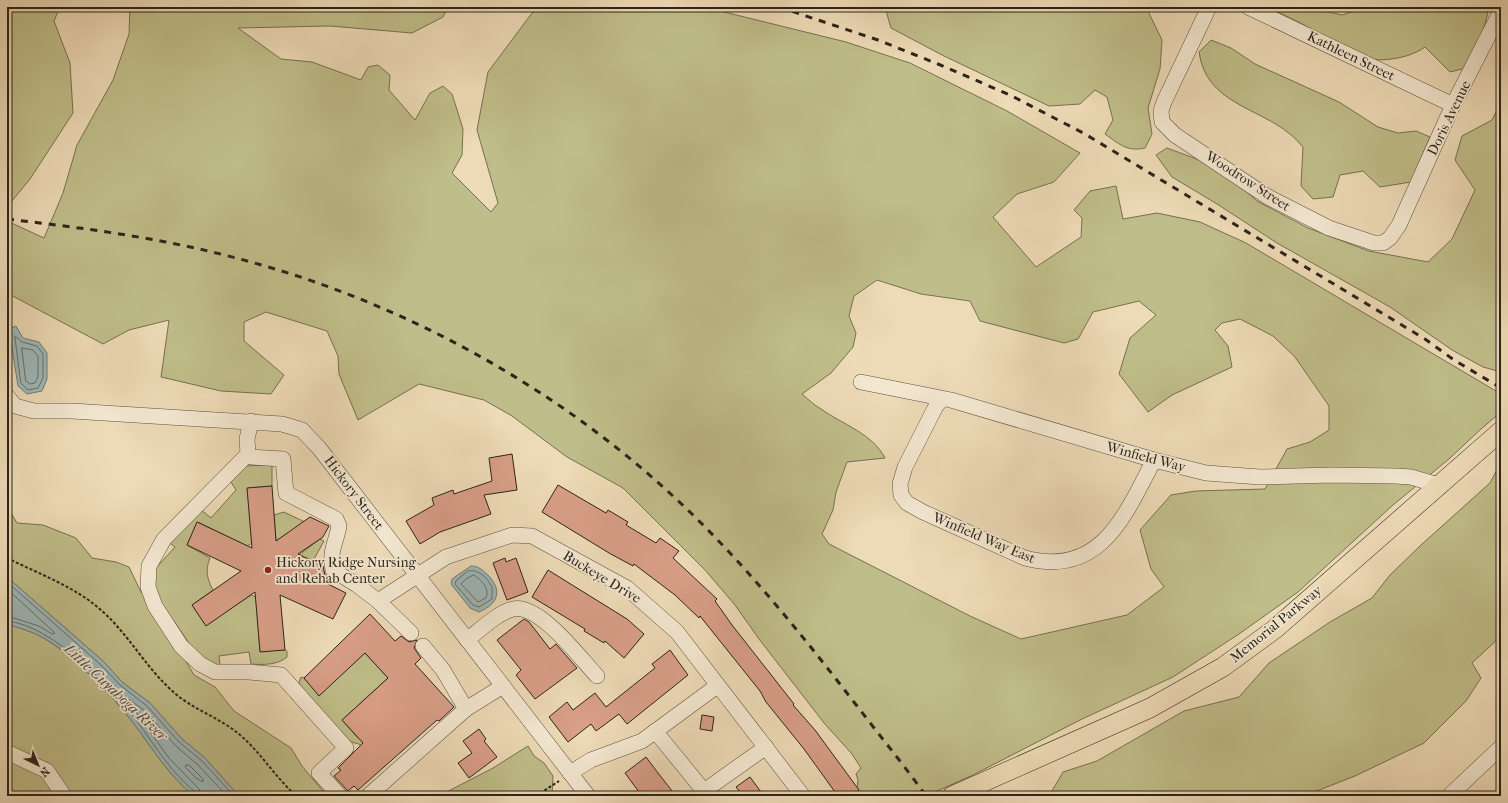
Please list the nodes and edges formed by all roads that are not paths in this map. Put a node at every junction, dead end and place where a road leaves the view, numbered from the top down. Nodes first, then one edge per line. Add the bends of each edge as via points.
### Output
1 (1209, 7) edge
2 (1248, 7) edge
3 (1501, 11) edge
4 (1453, 105) junction
5 (1399, 225) joint
6 (861, 382) dead end
7 (7, 396) edge
8 (942, 399) junction
9 (251, 422) junction
10 (1501, 430) edge
11 (248, 454) junction
12 (1154, 460) junction
13 (1438, 485) junction
14 (418, 576) junction
15 (378, 601) junction
16 (411, 633) dead end
17 (467, 640) junction
18 (422, 646) dead end
19 (597, 676) dead end
20 (503, 686) junction
21 (717, 686) junction
22 (466, 708) junction
23 (655, 731) junction
24 (766, 747) junction
25 (1501, 747) edge
26 (7, 752) edge
27 (570, 773) junction
28 (706, 794) edge
29 (64, 796) edge
30 (340, 796) edge
31 (368, 796) edge
32 (588, 796) edge
33 (802, 796) edge
34 (952, 796) edge
35 (1450, 796) edge

1 - 5 street, Woodrow Street via 1161,110 1162,122 1175,134 1268,197 1325,226 1374,243 1384,243
2 - 4 street, Kathleen Street
3 - 4 street, Doris Avenue
4 - 5 street, Doris Avenue
6 - 8 street, Winfield Way
7 - 9 street, Hickory Street via 15,406 34,410
8 - 12 street, Winfield Way
8 - 12 street, Winfield Way East via 905,467 900,484 901,495 907,503 923,512 1025,558 1054,562 1084,555 1100,546 1127,511
9 - 11 street via 247,440
9 - 14 street, Hickory Street via 293,426 309,436
10 - 13 main road, Memorial Parkway
11 - 15 street via 251,457 283,459 286,493 336,519 339,526 332,546 333,570 357,584
11 - 30 street via 164,538 149,566 148,587 155,606 181,646 200,664 215,672 281,675 346,748 319,773
12 - 13 street, Winfield Way via 1227,476 1396,476 1411,477
13 - 34 main road, Memorial Parkway via 1275,629 1223,667 1150,708
14 - 15 street, Buckeye Drive
14 - 17 street, Hickory Street
14 - 21 street, Buckeye Drive via 446,557 512,535 532,536 632,592 677,632
15 - 16 street
17 - 19 street via 500,615 514,609 529,612 548,624
17 - 20 street, Hickory Street
18 - 22 street via 443,670
20 - 22 street
20 - 27 street, Hickory Street
21 - 23 street
21 - 24 street, Buckeye Drive
22 - 31 street
23 - 27 street via 642,741 591,760
23 - 28 street
24 - 28 street
24 - 33 street, Buckeye Drive
25 - 35 street
26 - 29 street via 47,771
27 - 32 street, Hickory Street

